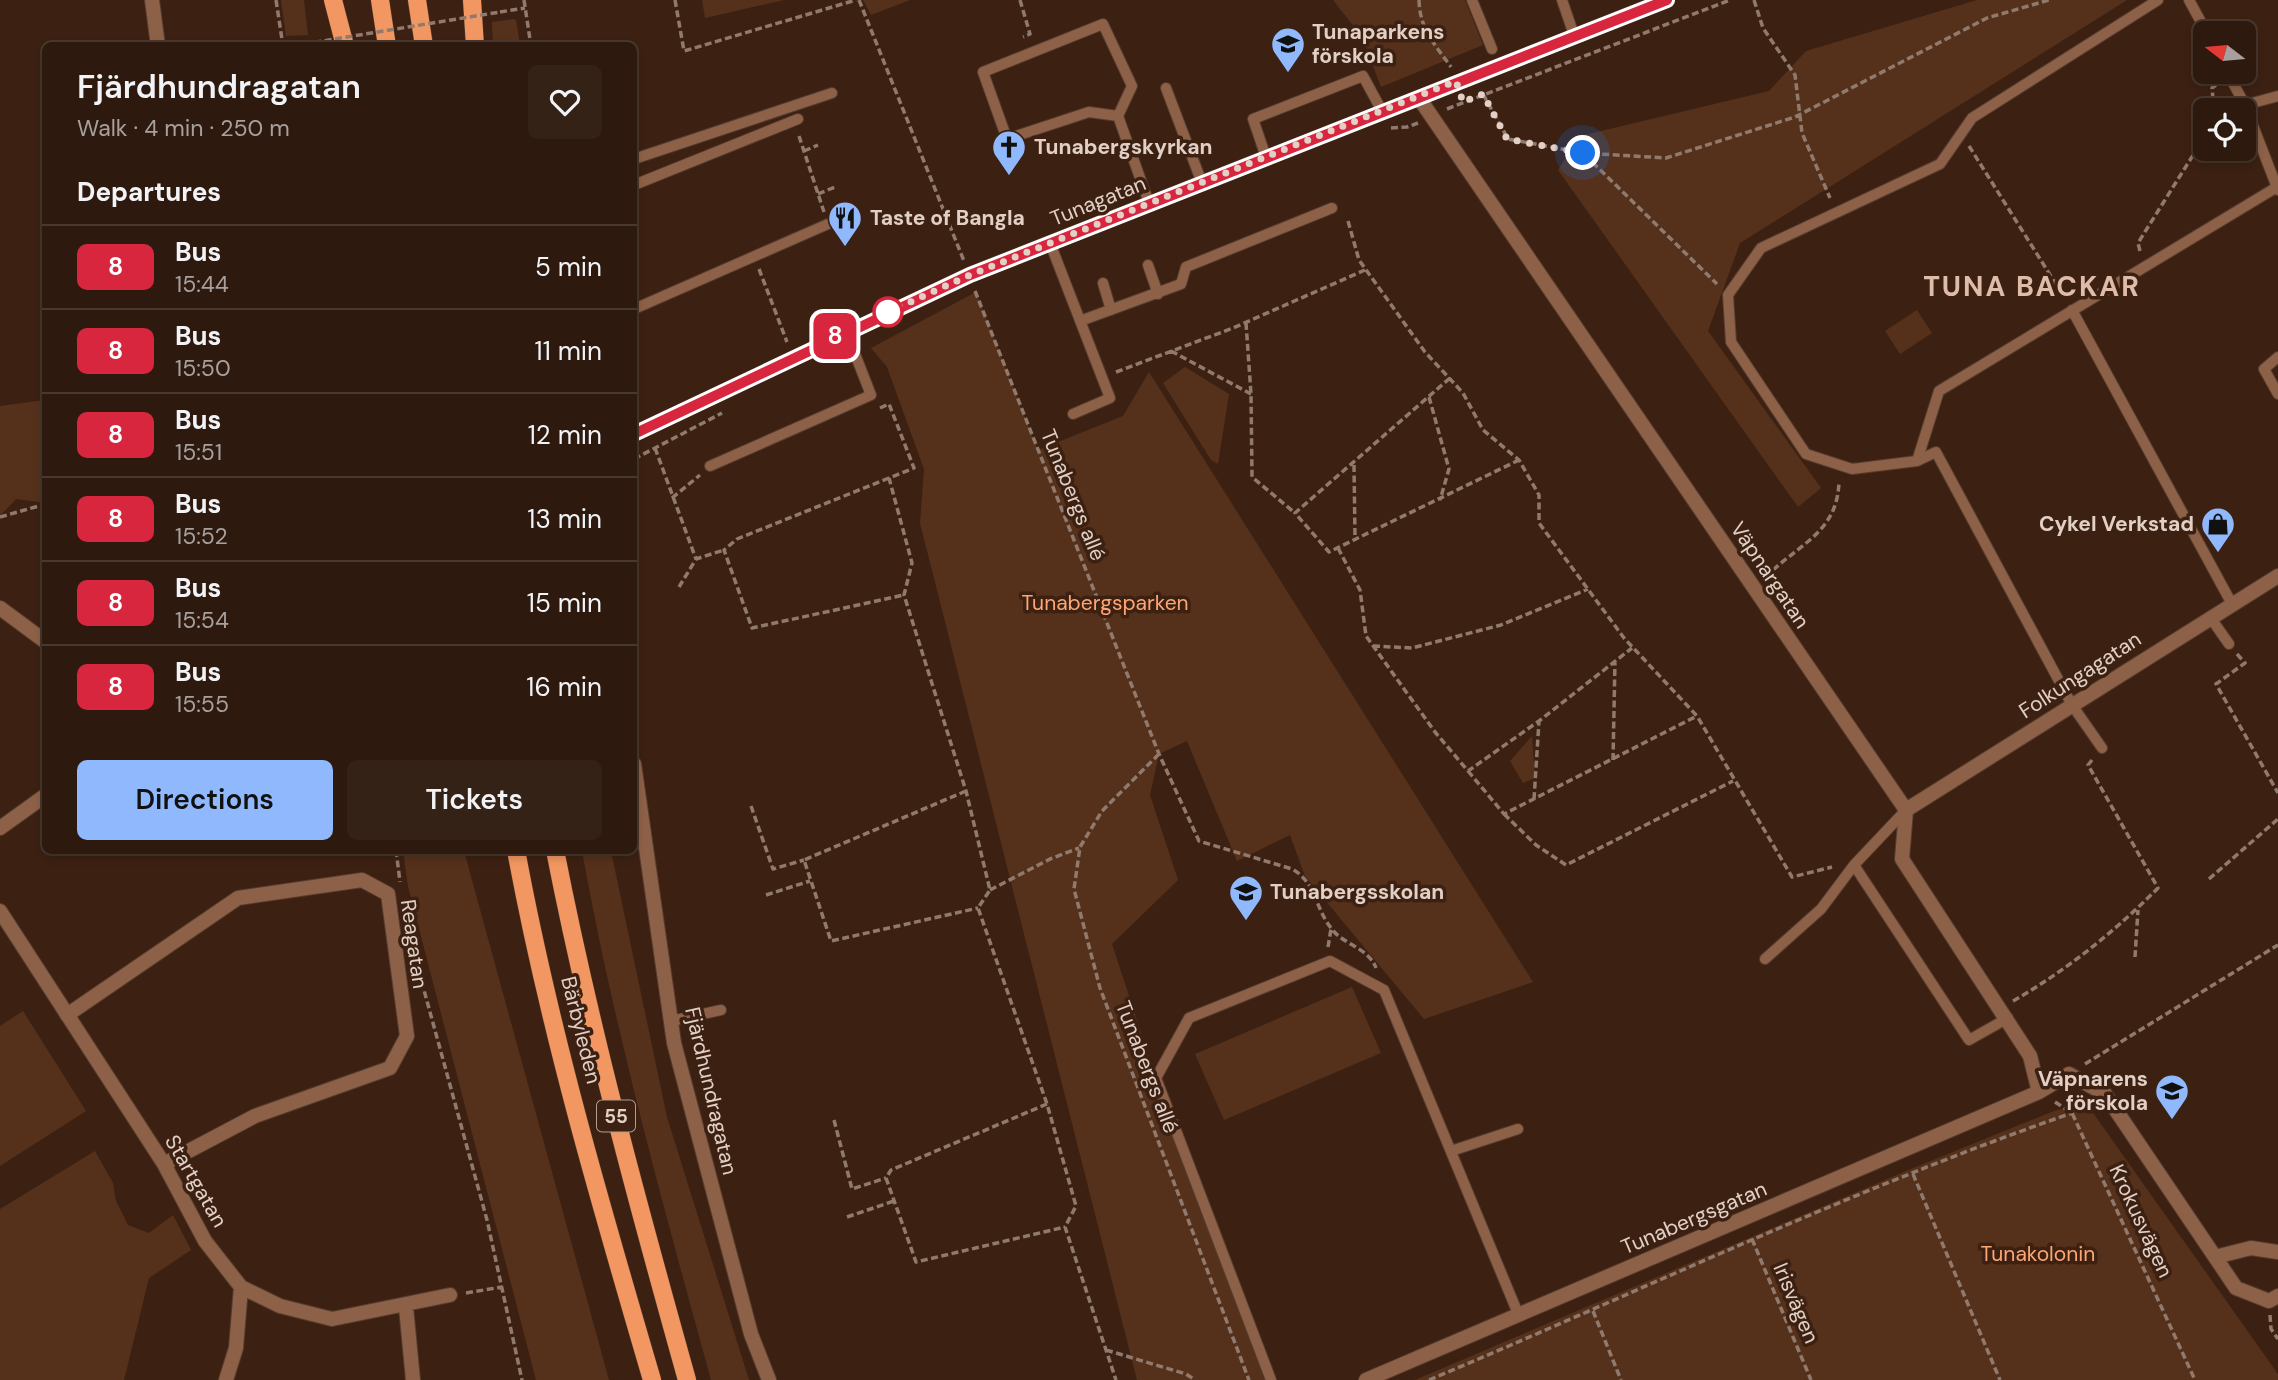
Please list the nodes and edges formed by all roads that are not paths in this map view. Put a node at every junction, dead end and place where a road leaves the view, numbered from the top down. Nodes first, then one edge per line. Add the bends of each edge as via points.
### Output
1 (152, 0) edge
2 (333, 0) edge
3 (380, 0) edge
4 (416, 0) edge
5 (472, 0) edge
6 (1472, 0) edge
7 (1562, 0) edge
8 (1667, 0) edge
9 (2158, 0) edge
10 (2189, 0) edge
11 (2200, 21) edge
12 (1574, 35) junction
13 (157, 42) edge
14 (344, 42) edge
15 (386, 42) edge
16 (423, 42) edge
17 (475, 42) edge
18 (1492, 49) dead end
19 (1166, 88) dead end
20 (832, 93) dead end
21 (2278, 96) edge
22 (1419, 98) junction
23 (2256, 102) edge
24 (1382, 111) junction
25 (1118, 116) junction
26 (796, 120) road end
27 (2256, 134) edge
28 (1266, 157) junction
29 (637, 158) edge
30 (1202, 183) junction
31 (637, 184) edge
32 (2277, 188) edge
33 (1149, 204) junction
34 (1332, 208) dead end
35 (828, 224) road end
36 (1050, 243) junction
37 (1148, 265) dead end
38 (1103, 283) dead end
39 (1158, 294) junction
40 (637, 308) edge
41 (1111, 310) junction
42 (2072, 310) junction
43 (1080, 321) junction
44 (846, 331) junction
45 (2278, 356) edge
46 (2278, 394) edge
47 (1073, 414) dead end
48 (637, 433) edge
49 (1917, 461) junction
50 (710, 466) road end
51 (2278, 576) edge
52 (2232, 604) junction
53 (0, 608) edge
54 (2210, 617) junction
55 (42, 639) edge
56 (2229, 644) road end
57 (2072, 705) junction
58 (2102, 748) road end
59 (637, 785) edge
60 (42, 798) edge
61 (1906, 810) junction
62 (0, 828) edge
63 (517, 854) edge
64 (556, 854) edge
65 (1854, 865) junction
66 (0, 911) edge
67 (1765, 959) dead end
68 (721, 1010) dead end
69 (2004, 1013) junction
70 (67, 1015) junction
71 (671, 1021) junction
72 (2039, 1092) junction
73 (1518, 1129) dead end
74 (1451, 1151) junction
75 (164, 1164) junction
76 (2278, 1252) edge
77 (2215, 1257) junction
78 (241, 1287) junction
79 (450, 1295) road end
80 (2274, 1299) edge
81 (406, 1307) junction
82 (1519, 1316) junction
83 (226, 1380) edge
84 (413, 1380) edge
85 (652, 1380) edge
86 (687, 1380) edge
87 (769, 1380) edge
88 (1271, 1380) edge
89 (1366, 1380) edge

1 - 13 street
2 - 14 main road
3 - 15 main road
4 - 16 main road
5 - 17 main road
6 - 18 lane
7 - 12 lane
8 - 12 street, Tunagatan
9 - 49 lane via 1972,118 1940,164 1761,248 1728,295 1731,342 1806,454 1852,469
10 - 11 lane
12 - 22 street, Tunagatan
19 - 30 lane
20 - 29 lane
21 - 23 lane
22 - 24 street, Tunagatan
22 - 61 street, Väpnargatan
24 - 28 street, Tunagatan
24 - 28 lane via 1363,76 1253,119
25 - 25 lane via 1132,86 1103,23 983,72 1007,139 1089,112
25 - 33 lane
26 - 31 lane
27 - 32 lane
28 - 30 street, Tunagatan
30 - 33 street, Tunagatan
32 - 42 lane
33 - 36 street, Tunagatan
34 - 39 lane via 1186,267 1181,284
35 - 40 lane
36 - 43 lane
36 - 44 street, Tunagatan
37 - 39 lane
38 - 41 lane
39 - 41 lane
41 - 43 lane
42 - 49 lane via 1939,391
42 - 52 lane
43 - 47 lane via 1110,398
44 - 48 street, Tunagatan
44 - 50 lane via 871,395
45 - 46 lane via 2264,369
49 - 57 lane via 1936,452
51 - 52 street, Folkungagatan
52 - 54 street, Folkungagatan
53 - 55 street
54 - 56 lane
54 - 57 street, Folkungagatan
57 - 58 lane
57 - 61 street, Folkungagatan
59 - 71 street, Fjärdhundragatan
60 - 62 street
61 - 65 lane
61 - 69 street via 1902,859
63 - 85 main road, Bärbyleden / 55 via 601,1205
64 - 86 main road, Bärbyleden / 55 via 634,1192
65 - 67 lane via 1821,909
65 - 69 lane via 1969,1040
66 - 70 street, Startgatan
68 - 71 lane
69 - 72 street via 2030,1056
70 - 75 street, Startgatan
70 - 75 street, Reagatan via 238,898 362,880 388,894 407,1036 390,1068 255,1116
71 - 87 street, Fjärdhundragatan via 751,1334
72 - 77 street, Tunabergsgatan via 2068,1074 2105,1094
72 - 82 street, Tunabergsgatan
73 - 74 lane
74 - 82 lane
74 - 88 lane via 1384,990 1330,961 1189,1018 1156,1078
75 - 78 street, Startgatan via 205,1241
76 - 77 street via 2251,1248
77 - 80 street via 2236,1288
78 - 81 street, Startgatan via 280,1306 332,1320
78 - 83 street via 236,1348
79 - 81 street, Startgatan
81 - 84 street
82 - 89 street, Tunabergsgatan

